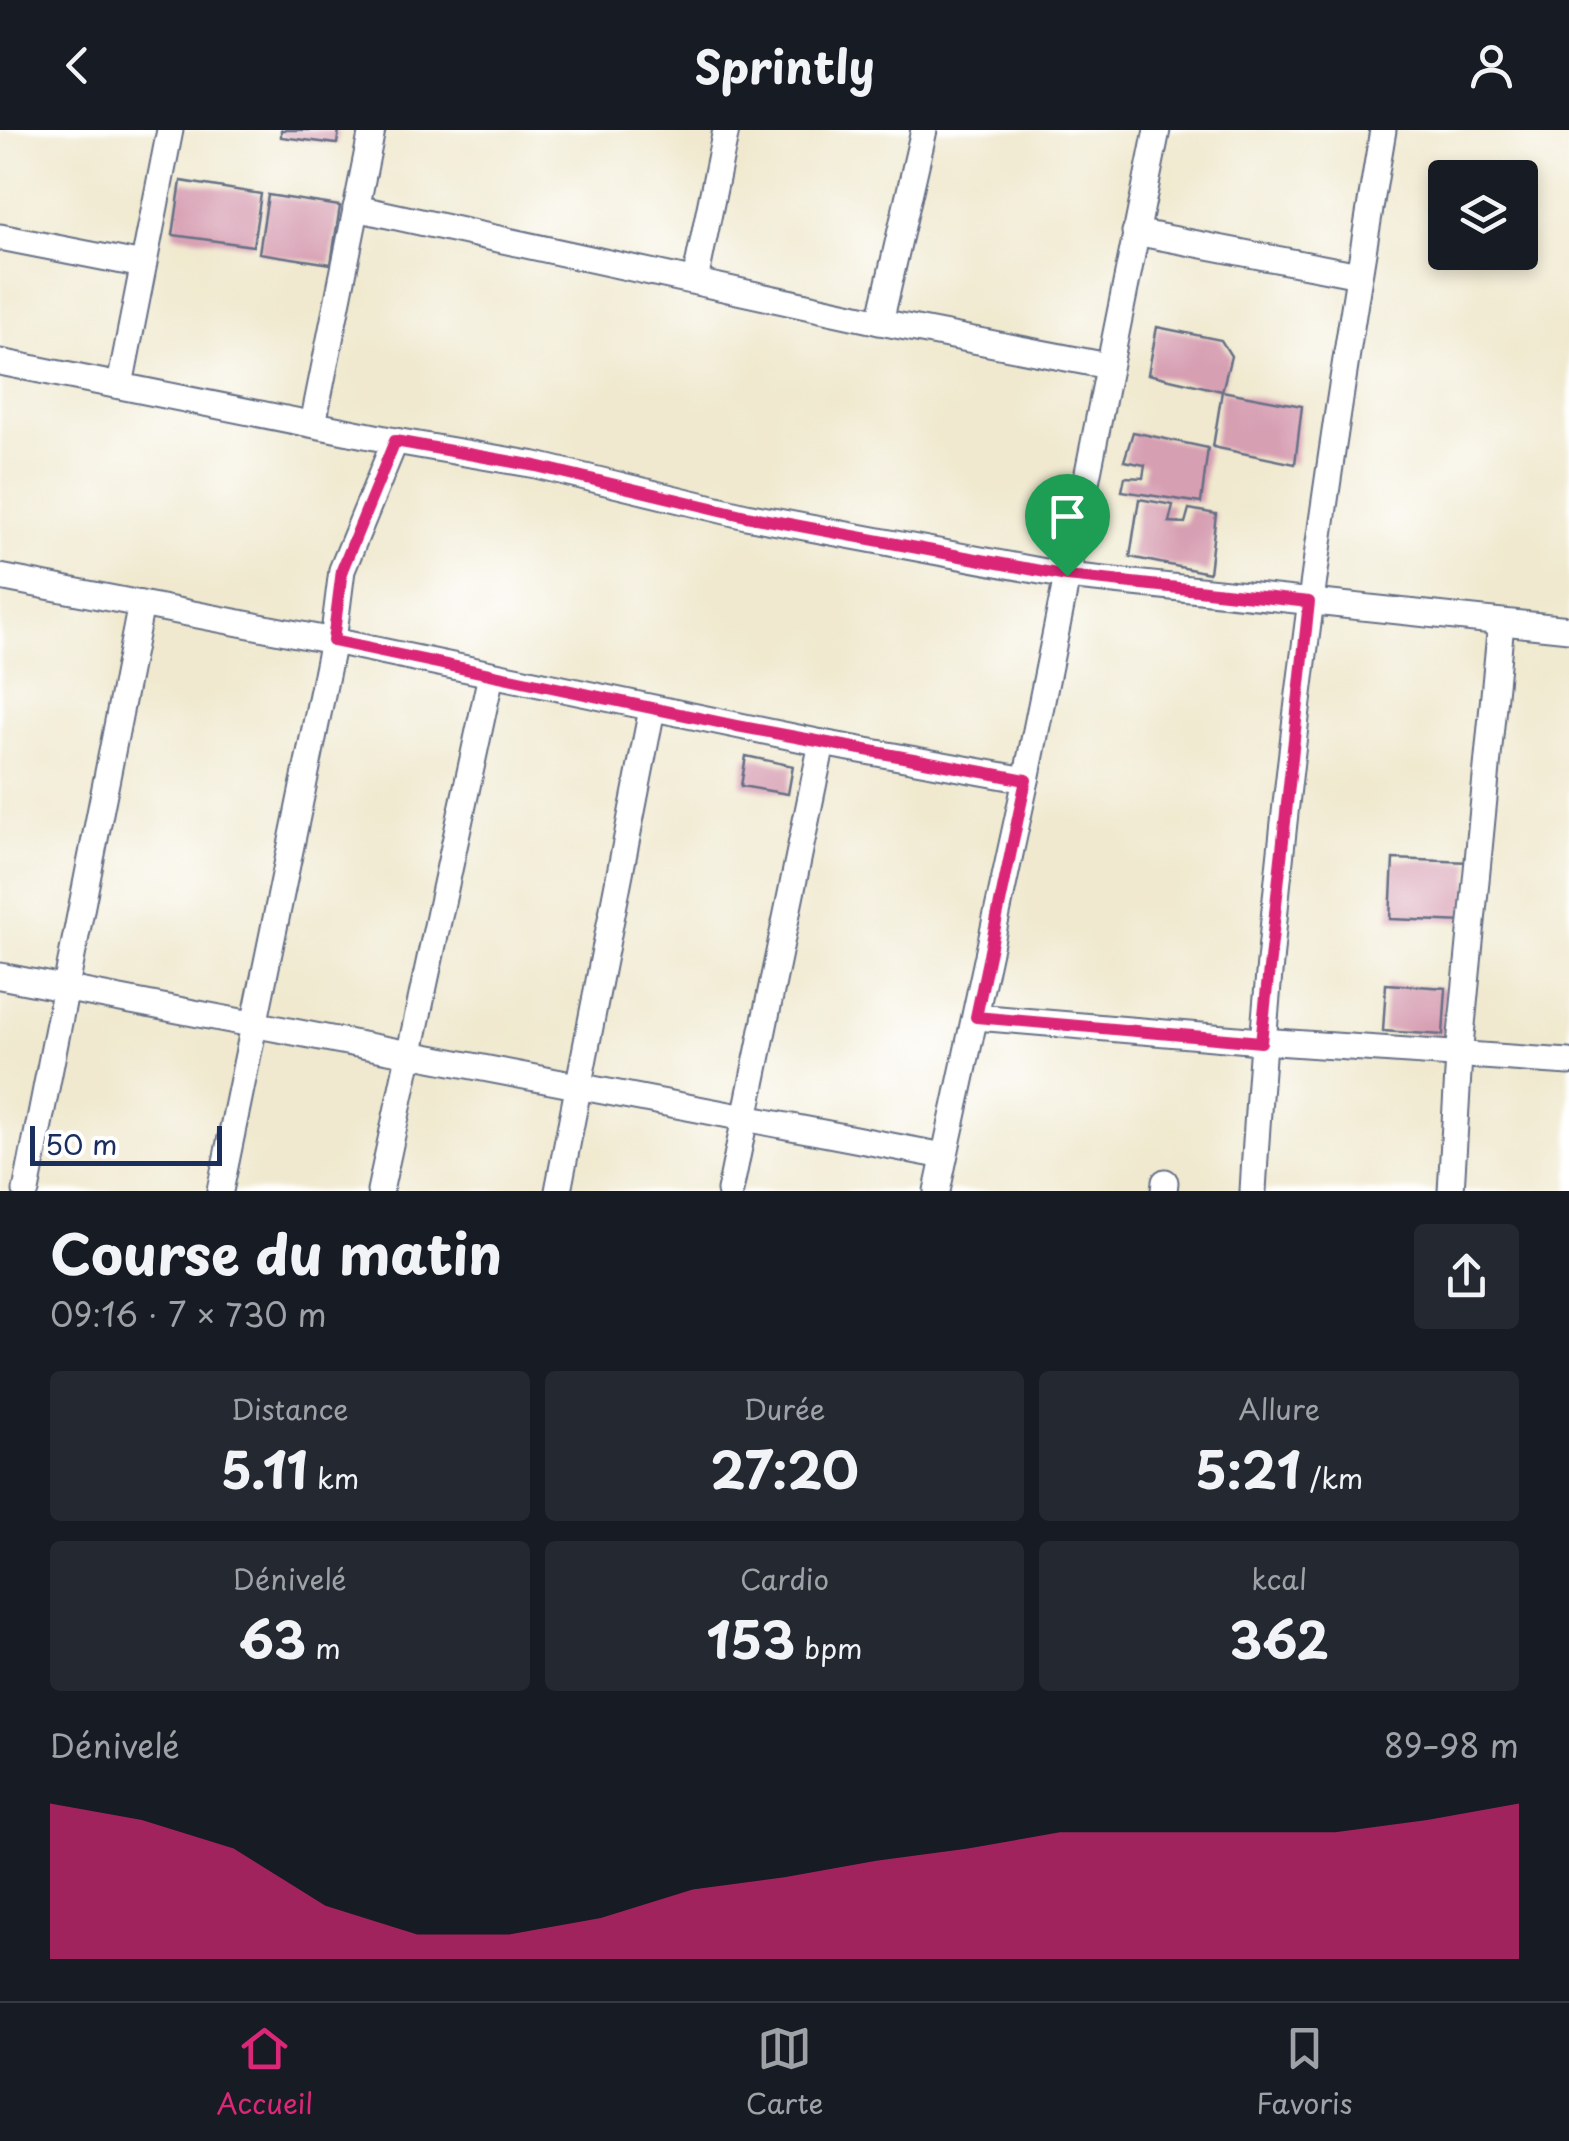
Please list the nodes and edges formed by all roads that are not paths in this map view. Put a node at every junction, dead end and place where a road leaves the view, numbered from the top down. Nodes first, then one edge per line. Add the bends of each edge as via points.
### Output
1 (170, 130) edge
2 (372, 130) edge
3 (726, 130) edge
4 (924, 130) edge
5 (1157, 130) edge
6 (1383, 130) edge
7 (356, 208) junction
8 (1136, 232) junction
9 (0, 237) edge
10 (143, 265) junction
11 (1359, 276) junction
12 (695, 281) junction
13 (880, 322) junction
14 (0, 362) edge
15 (1108, 366) junction
16 (120, 385) junction
17 (314, 424) junction
18 (395, 441) junction
19 (1067, 576) junction
20 (0, 577) edge
21 (1309, 602) junction
22 (140, 604) junction
23 (1502, 623) junction
24 (1569, 630) edge
25 (333, 641) junction
26 (491, 675) junction
27 (652, 708) junction
28 (822, 743) junction
29 (1026, 780) junction
30 (0, 976) edge
31 (66, 990) junction
32 (976, 1017) junction
33 (256, 1025) junction
34 (1261, 1042) junction
35 (407, 1054) junction
36 (1459, 1056) junction
37 (1569, 1062) edge
38 (580, 1085) junction
39 (747, 1119) junction
40 (944, 1156) junction
41 (26, 1191) edge
42 (220, 1191) edge
43 (380, 1191) edge
44 (558, 1191) edge
45 (730, 1191) edge
46 (937, 1191) edge
47 (1252, 1191) edge
48 (1451, 1191) edge

1 - 10 street
2 - 7 street
3 - 12 street
4 - 13 street
5 - 8 street
6 - 11 street
7 - 12 street
7 - 17 street
8 - 11 street
8 - 15 street
9 - 10 street
10 - 16 street
11 - 21 street
12 - 13 street
13 - 15 street
14 - 16 street
15 - 19 street
16 - 17 street
17 - 18 street
18 - 19 street
18 - 25 street via 342,570
19 - 21 street
19 - 29 street
20 - 22 street
21 - 23 street
21 - 34 street
22 - 25 street
22 - 31 street
23 - 24 street
23 - 36 street
25 - 26 street
25 - 33 street
26 - 27 street
26 - 35 street
27 - 28 street
27 - 38 street
28 - 29 street
28 - 39 street
29 - 32 street
30 - 31 street
31 - 33 street
31 - 41 street
32 - 34 street
32 - 40 street
33 - 35 street
33 - 42 street
34 - 36 street
34 - 47 street
35 - 38 street
35 - 43 street
36 - 37 street
36 - 48 street
38 - 39 street
38 - 44 street
39 - 40 street
39 - 45 street
40 - 46 street

